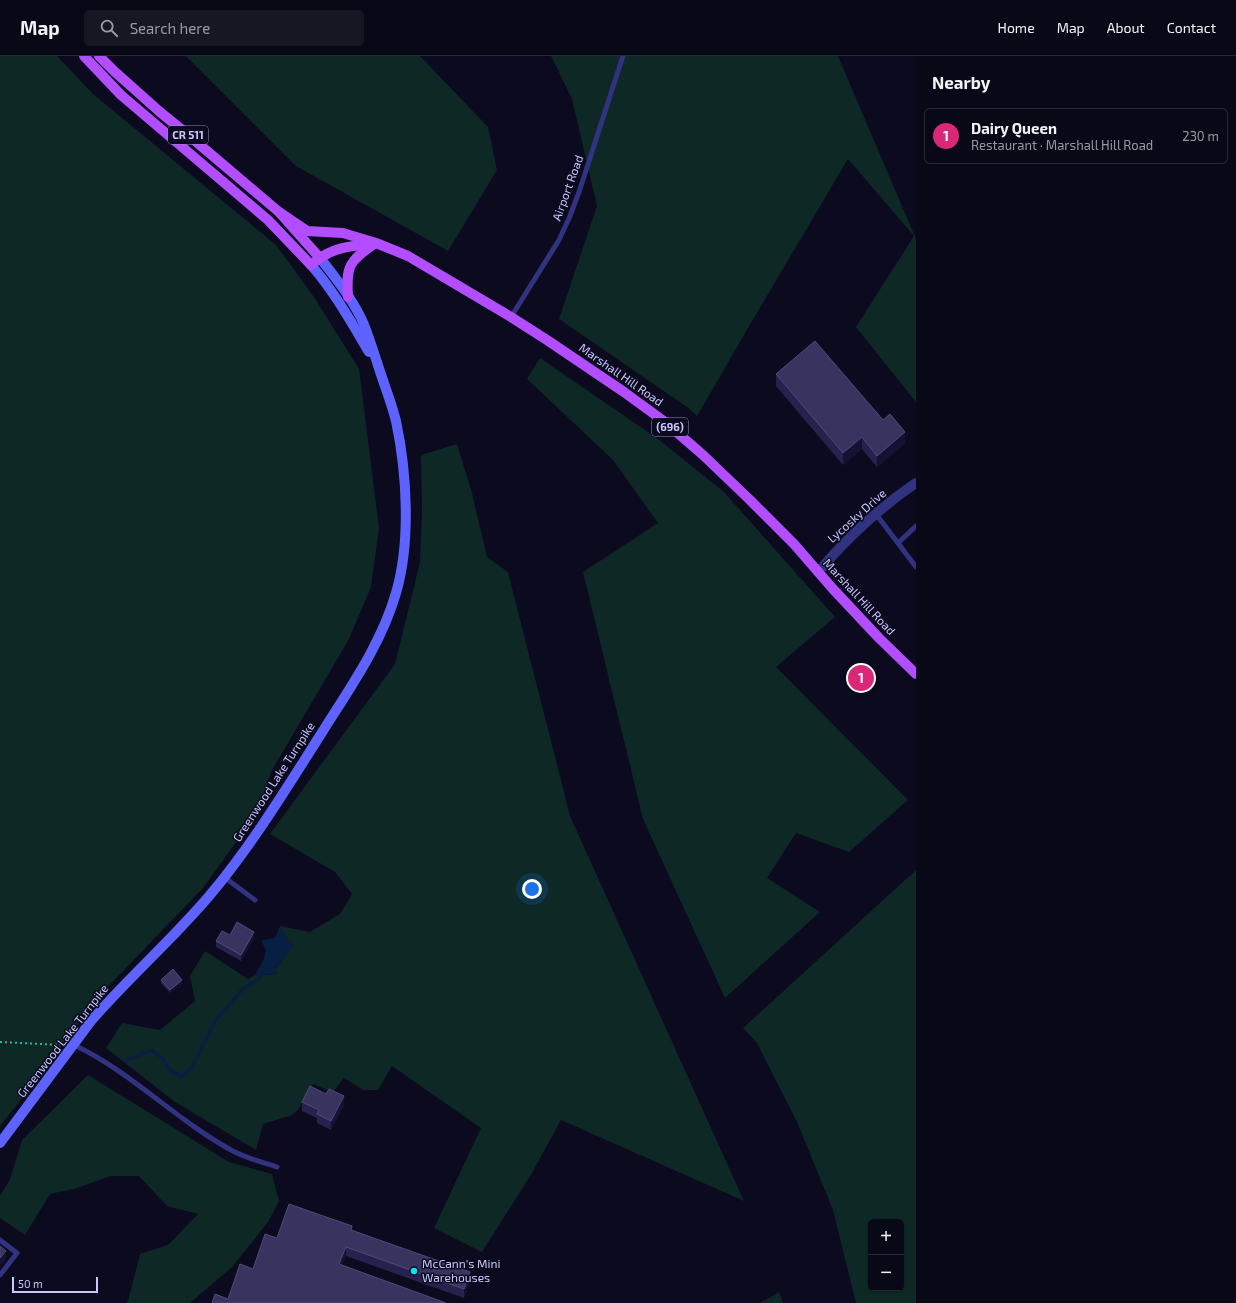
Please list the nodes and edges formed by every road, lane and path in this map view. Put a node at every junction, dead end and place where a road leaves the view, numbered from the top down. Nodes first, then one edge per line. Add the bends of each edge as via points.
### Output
1 (84, 56) edge
2 (99, 56) edge
3 (623, 56) edge
4 (279, 212) junction
5 (376, 243) junction
6 (320, 258) junction
7 (312, 265) junction
8 (348, 297) junction
9 (512, 317) junction
10 (379, 369) junction
11 (916, 483) edge
12 (876, 514) junction
13 (916, 526) edge
14 (898, 542) junction
15 (916, 567) edge
16 (818, 572) junction
17 (916, 674) edge
18 (224, 877) junction
19 (255, 900) dead end
20 (0, 1042) edge
21 (74, 1045) junction
22 (0, 1143) edge
23 (277, 1167) dead end
24 (0, 1240) edge
25 (0, 1275) edge

1 - 7 main road, Greenwood Lake Turnpike / CR 511 via 121,95 268,220
2 - 4 main road, Greenwood Lake Turnpike / CR 511 via 160,112
3 - 9 lane, Airport Road via 570,216 559,240
4 - 5 main road via 307,231 343,233
4 - 6 main road, Greenwood Lake Turnpike / CR 511
5 - 6 main road, Marshall Hill Road via 345,247
5 - 8 main road via 350,264 347,278
5 - 9 main road, Marshall Hill Road / (696) via 408,256
6 - 7 main road, Marshall Hill Road
6 - 8 main road, Greenwood Lake Turnpike / CR 511
7 - 10 main road, Greenwood Lake Turnpike / CR 511 via 333,293
8 - 10 main road, Greenwood Lake Turnpike / CR 511 via 362,320
9 - 16 main road, Marshall Hill Road / (696) via 665,422 749,499
10 - 18 main road, Greenwood Lake Turnpike / CR 511 via 395,416 406,505 403,557 396,594 372,652 357,677 278,801
11 - 12 street, Lycosky Drive
12 - 14 lane
12 - 16 street, Lycosky Drive
13 - 14 lane
14 - 15 lane
16 - 17 main road, Marshall Hill Road / (696)
18 - 19 lane
18 - 21 main road, Greenwood Lake Turnpike / CR 511 via 192,915 107,1003
20 - 21 path
21 - 22 main road, Greenwood Lake Turnpike / CR 511
21 - 23 lane via 113,1068 192,1126 232,1150
24 - 25 lane via 17,1252

